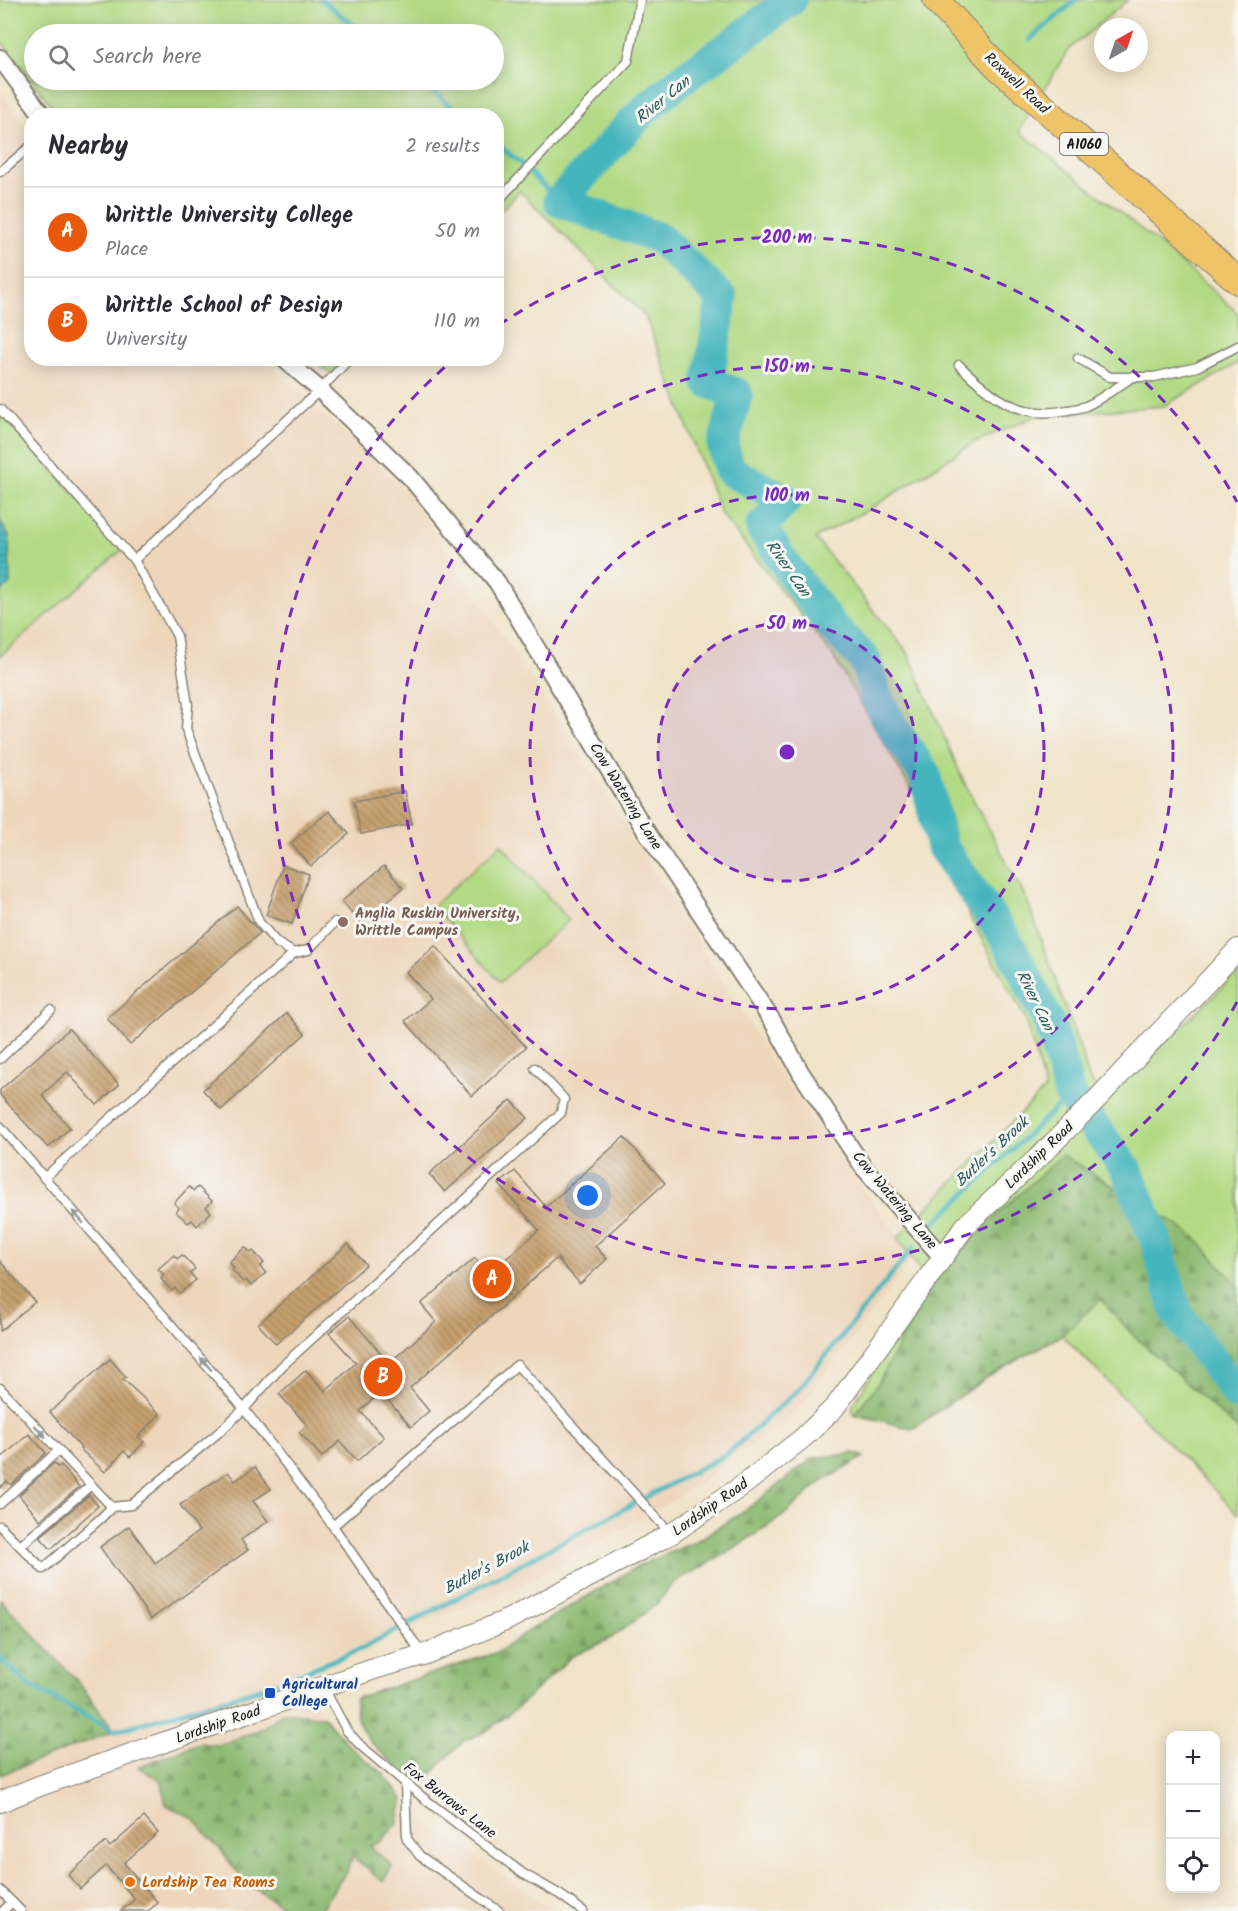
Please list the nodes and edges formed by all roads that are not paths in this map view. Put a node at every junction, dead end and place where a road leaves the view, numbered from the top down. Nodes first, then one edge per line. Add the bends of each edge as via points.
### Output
1 (640, 0) edge
2 (936, 0) edge
3 (0, 58) edge
4 (37, 108) edge
5 (24, 152) edge
6 (0, 172) edge
7 (504, 194) edge
8 (1238, 281) edge
9 (1238, 346) edge
10 (1078, 358) dead end
11 (959, 365) dead end
12 (292, 366) edge
13 (342, 366) edge
14 (1134, 376) junction
15 (320, 390) junction
16 (0, 409) edge
17 (134, 560) junction
18 (335, 922) dead end
19 (1238, 950) edge
20 (294, 953) junction
21 (51, 1010) dead end
22 (0, 1059) edge
23 (535, 1068) dead end
24 (0, 1126) edge
25 (44, 1178) junction
26 (942, 1257) junction
27 (0, 1388) edge
28 (244, 1409) junction
29 (59, 1450) junction
30 (90, 1486) junction
31 (0, 1504) edge
32 (112, 1507) junction
33 (0, 1526) edge
34 (333, 1526) junction
35 (671, 1534) junction
36 (20, 1546) junction
37 (423, 1656) junction
38 (325, 1686) junction
39 (405, 1783) junction
40 (0, 1802) edge
41 (0, 1890) edge
42 (12, 1902) junction
43 (3, 1911) edge
44 (21, 1911) edge
45 (499, 1911) edge
46 (583, 1911) edge

1 - 7 lane via 628,61
2 - 8 main road, Roxwell Road / A1060 via 996,65
3 - 4 street
5 - 6 lane
9 - 14 lane via 1197,367 1154,377
10 - 14 lane via 1110,376
11 - 14 lane via 1004,402 1024,410 1053,414 1085,406
12 - 15 street, Cow Watering Lane
13 - 15 lane
15 - 17 lane
15 - 26 street, Cow Watering Lane via 410,477 497,582 642,825 773,1022 826,1111 864,1168
16 - 17 lane
17 - 20 lane via 177,636 188,705 186,729 259,922 277,943
18 - 20 lane via 308,950
19 - 26 street, Lordship Road via 1097,1099 966,1225
20 - 25 lane
21 - 22 lane
23 - 28 lane via 564,1099 561,1113 281,1367
24 - 25 lane
28 -> 25 lane
26 - 35 street, Lordship Road via 835,1407 746,1483
27 -> 29 lane
28 - 32 lane via 131,1505
28 - 34 lane
29 - 30 lane
29 - 31 lane
30 - 32 lane
30 - 36 lane
32 - 36 lane via 43,1569
33 - 36 lane
34 - 35 lane via 518,1365
34 - 37 lane
35 - 37 street, Lordship Road via 507,1620
37 - 38 street, Lordship Road
38 - 39 lane, Fox Burrows Lane via 347,1731
38 - 40 street, Lordship Road
39 - 45 lane via 407,1839 420,1856
39 - 46 lane, Fox Burrows Lane via 522,1873
41 - 42 lane
42 - 43 lane
42 - 44 lane

